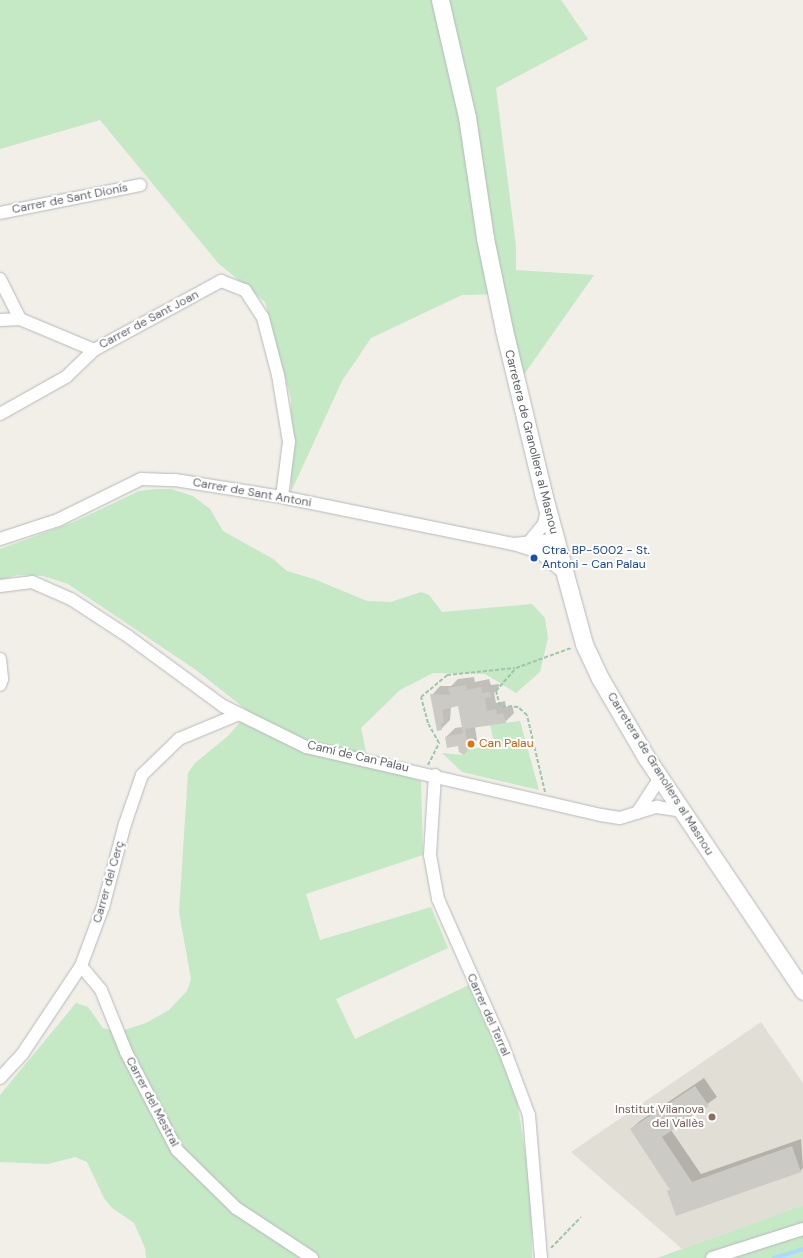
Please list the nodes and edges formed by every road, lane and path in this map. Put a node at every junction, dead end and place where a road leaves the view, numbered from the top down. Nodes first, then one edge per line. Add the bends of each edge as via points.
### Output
1 (440, 0) edge
2 (140, 185) dead end
3 (0, 213) edge
4 (0, 279) edge
5 (20, 319) junction
6 (0, 320) edge
7 (94, 350) junction
8 (0, 414) edge
9 (282, 497) junction
10 (547, 509) junction
11 (0, 539) edge
12 (530, 541) junction
13 (556, 542) junction
14 (514, 544) junction
15 (539, 552) junction
16 (565, 574) junction
17 (0, 586) edge
18 (584, 644) junction
19 (0, 660) edge
20 (516, 668) junction
21 (0, 685) edge
22 (239, 714) junction
23 (430, 773) junction
24 (660, 778) junction
25 (546, 801) junction
26 (682, 812) junction
27 (637, 813) junction
28 (81, 966) junction
29 (803, 991) edge
30 (0, 1078) edge
31 (581, 1217) dead end
32 (803, 1229) edge
33 (541, 1256) edge
34 (312, 1258) edge
35 (712, 1258) edge

1 - 10 main road, Carretera de Granollers al Masnou via 467,117 485,238 504,330
2 - 3 street, Carrer de Sant Dionís
4 - 5 street
5 - 6 street
5 - 7 street
7 - 8 street, Carrer de Sant Joan via 66,377
7 - 9 street, Carrer de Sant Joan via 221,281 245,290 262,318 278,375 289,442
9 - 11 street, Carrer de Sant Antoni via 175,480 141,479 58,520
9 - 14 street, Carrer de Sant Antoni
10 - 12 street via 544,524
10 - 13 main road, Carretera de Granollers al Masnou
12 - 13 street, Carrer de Sant Antoni
12 - 14 street, Carrer de Sant Antoni
13 - 15 street via 546,551
13 - 16 main road, Carretera de Granollers al Masnou
14 - 15 street, Carrer de Sant Antoni
15 - 16 street, Carrer de Sant Antoni
16 - 18 main road, Carretera de Granollers al Masnou
17 - 22 street, Camí de Can Palau via 32,582 71,600 129,637 223,706
18 - 20 path
18 - 24 main road, Carretera de Granollers al Masnou via 600,678
19 - 21 street
20 - 23 path via 447,675 421,696 428,723 439,743
20 - 25 path via 496,691 500,706 518,707 527,715
22 - 23 street, Camí de Can Palau via 306,747
22 - 28 street, Carrer del Cerç via 179,739 142,775 125,824 103,907
23 - 25 street, Camí de Can Palau
23 - 33 street, Carrer del Terral via 430,855 438,899 503,1046 529,1115
24 - 26 main road, Carretera de Granollers al Masnou
24 - 27 street
25 - 27 street, Camí de Can Palau via 620,818
26 - 27 street, Camí de Can Palau via 657,807
26 - 29 main road, Carretera de Granollers al Masnou
28 - 30 street, Carrer del Cerç via 23,1053
28 - 34 street, Carrer del Mestral via 101,990 126,1052 177,1150 236,1208
31 - 33 path
32 - 35 street

